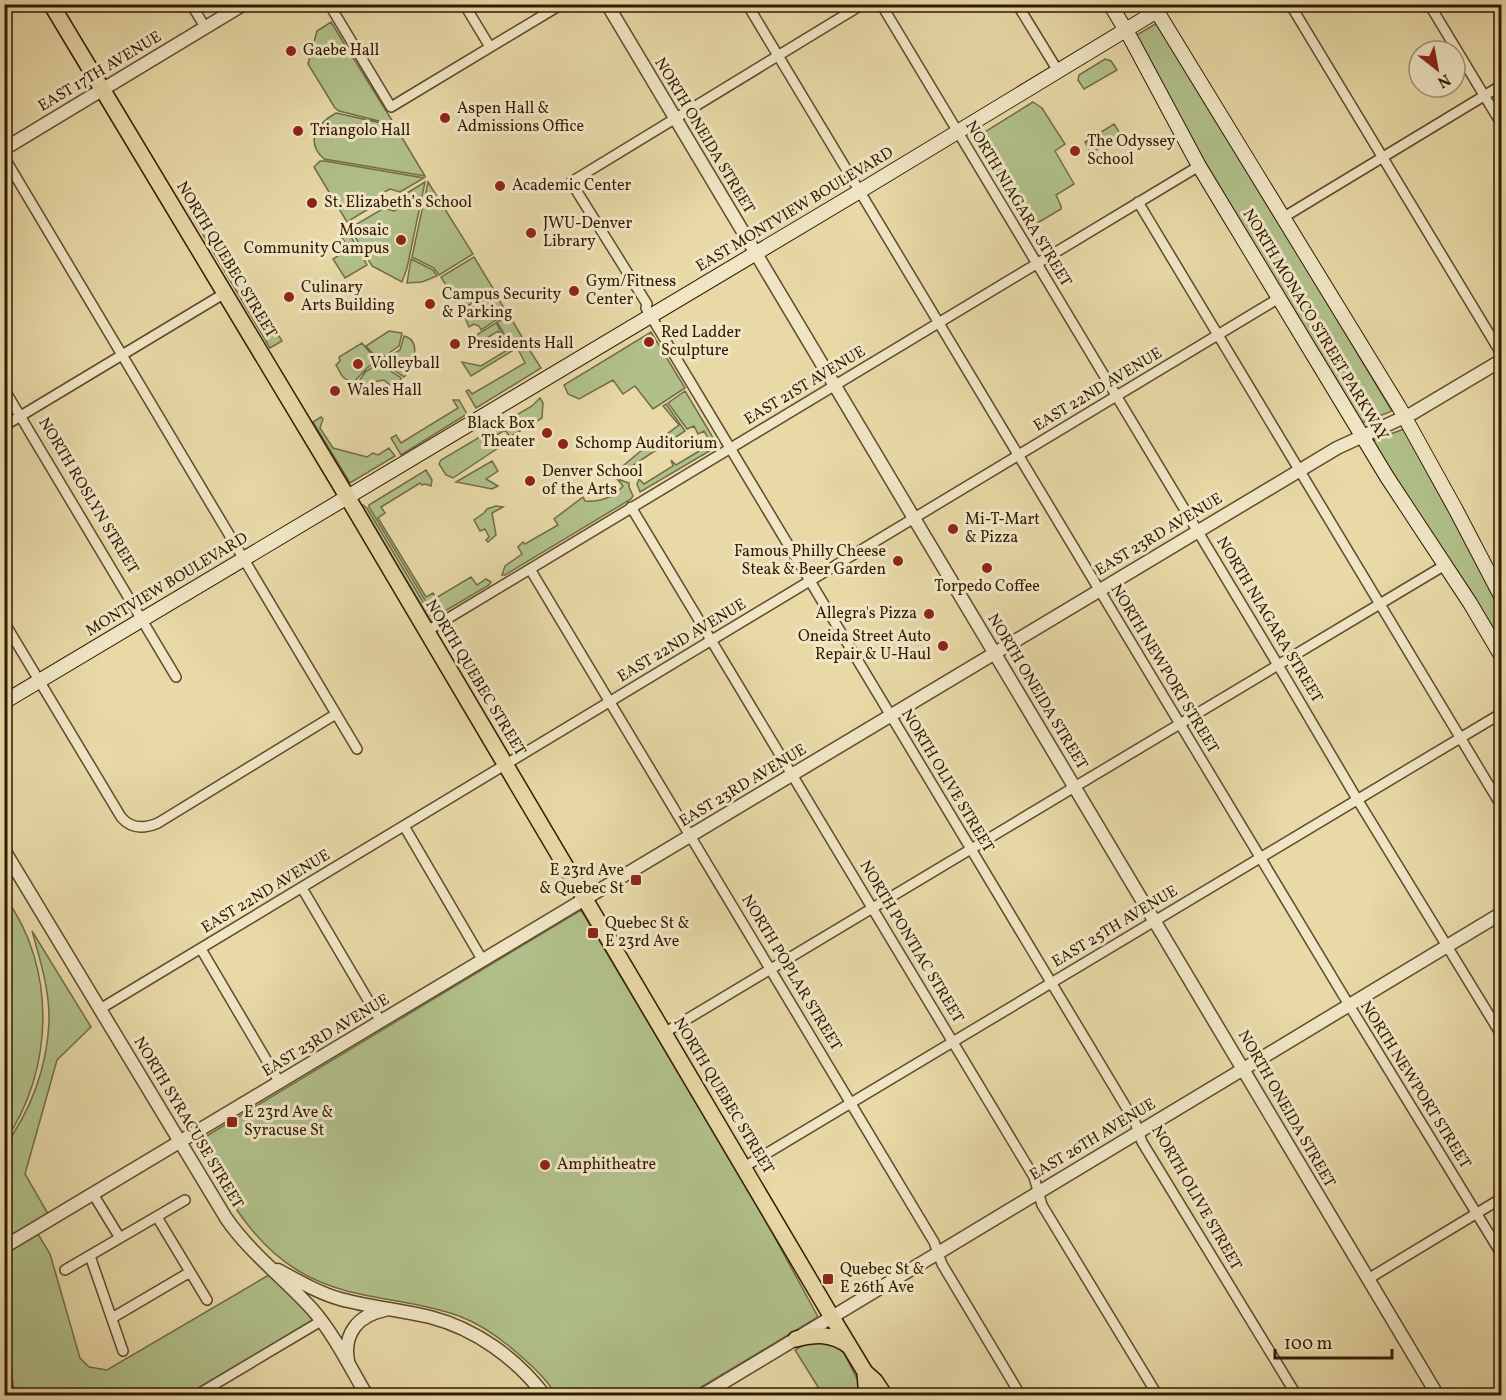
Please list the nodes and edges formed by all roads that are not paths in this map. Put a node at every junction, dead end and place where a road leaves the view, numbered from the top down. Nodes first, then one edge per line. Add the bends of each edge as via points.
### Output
1 (51, 4) edge
2 (191, 4) edge
3 (244, 4) edge
4 (329, 4) edge
5 (464, 4) edge
6 (562, 4) edge
7 (607, 4) edge
8 (747, 4) edge
9 (863, 4) edge
10 (881, 4) edge
11 (1017, 4) edge
12 (1110, 4) edge
13 (1290, 4) edge
14 (1429, 4) edge
15 (1159, 6) edge
16 (205, 27) junction
17 (1126, 30) junction
18 (490, 47) junction
19 (778, 56) junction
20 (1058, 71) junction
21 (1502, 85) edge
22 (102, 90) junction
23 (1484, 96) junction
24 (675, 119) junction
25 (1502, 125) edge
26 (957, 132) junction
27 (4, 149) edge
28 (1382, 157) junction
29 (4, 158) edge
30 (1199, 166) junction
31 (860, 190) junction
32 (1138, 202) junction
33 (1284, 217) junction
34 (754, 253) junction
35 (1037, 263) junction
36 (225, 293) junction
37 (1279, 298) junction
38 (651, 316) junction
39 (939, 323) junction
40 (1218, 335) junction
41 (122, 355) junction
42 (1502, 355) edge
43 (1502, 360) edge
44 (834, 386) junction
45 (4, 389) edge
46 (1116, 396) junction
47 (21, 416) junction
48 (1405, 418) junction
49 (4, 426) edge
50 (1362, 435) junction
51 (730, 448) junction
52 (1019, 455) junction
53 (1299, 470) junction
54 (348, 498) junction
55 (631, 507) junction
56 (914, 519) junction
57 (1198, 531) junction
58 (243, 559) junction
59 (1445, 565) junction
60 (530, 568) junction
61 (810, 581) junction
62 (1100, 590) junction
63 (1502, 598) edge
64 (1380, 604) junction
65 (142, 619) junction
66 (4, 622) edge
67 (427, 631) junction
68 (712, 640) junction
69 (994, 653) junction
70 (1502, 657) edge
71 (1278, 664) junction
72 (176, 677) dead end
73 (40, 681) junction
74 (4, 702) edge
75 (610, 702) junction
76 (1502, 713) edge
77 (336, 714) junction
78 (891, 716) junction
79 (1180, 724) junction
80 (1460, 738) junction
81 (357, 750) dead end
82 (506, 765) junction
83 (793, 775) junction
84 (1075, 787) junction
85 (1357, 799) junction
86 (1502, 807) edge
87 (404, 826) junction
88 (691, 836) junction
89 (971, 849) junction
90 (4, 850) edge
91 (1260, 857) junction
92 (302, 888) junction
93 (586, 899) junction
94 (873, 908) junction
95 (1502, 913) edge
96 (1155, 920) junction
97 (1447, 945) junction
98 (201, 949) junction
99 (483, 961) junction
100 (771, 969) junction
101 (1051, 983) junction
102 (1348, 1005) junction
103 (100, 1010) junction
104 (381, 1022) junction
105 (664, 1033) junction
106 (1502, 1036) edge
107 (953, 1041) junction
108 (1243, 1069) junction
109 (280, 1083) junction
110 (851, 1103) junction
111 (1139, 1132) junction
112 (181, 1143) junction
113 (744, 1167) junction
114 (1038, 1192) junction
115 (93, 1194) junction
116 (1502, 1197) edge
117 (185, 1200) dead end
118 (1476, 1213) junction
119 (157, 1217) junction
120 (120, 1238) junction
121 (4, 1247) edge
122 (938, 1253) junction
123 (1502, 1255) edge
124 (90, 1256) junction
125 (265, 1264) junction
126 (65, 1270) dead end
127 (190, 1272) junction
128 (1368, 1279) junction
129 (207, 1300) dead end
130 (389, 1309) junction
131 (112, 1318) junction
132 (832, 1318) junction
133 (321, 1321) junction
134 (796, 1339) junction
135 (851, 1348) junction
136 (123, 1351) dead end
137 (4, 1360) edge
138 (349, 1365) junction
139 (865, 1372) junction
140 (7, 1395) edge
141 (195, 1395) edge
142 (367, 1395) edge
143 (545, 1395) edge
144 (701, 1395) edge
145 (869, 1395) edge
146 (885, 1395) edge
147 (1021, 1395) edge
148 (1158, 1395) edge
149 (1297, 1395) edge
150 (1438, 1395) edge

1 - 22 main road, NORTH QUEBEC STREET
2 - 16 street
3 - 16 street, EAST 17TH AVENUE
4 - 18 street via 391,107
5 - 18 street
6 - 18 street
7 - 24 street, NORTH ONEIDA STREET
8 - 19 street, NORTH NEWPORT STREET
9 - 19 street
10 - 26 street, NORTH NIAGARA STREET
11 - 20 street
12 - 17 main road, NORTH MONACO STREET PARKWAY
13 - 28 street
14 - 23 street
15 - 17 main road, EAST MONTVIEW BOULEVARD
15 - 33 main road, NORTH MONACO STREET PARKWAY
16 - 22 street, EAST 17TH AVENUE
17 - 20 main road, EAST MONTVIEW BOULEVARD
17 - 30 main road, NORTH MONACO STREET PARKWAY
19 - 24 street
19 - 31 street, NORTH NEWPORT STREET
20 - 26 main road, EAST MONTVIEW BOULEVARD
21 - 23 street
22 - 27 street, EAST 17TH AVENUE
22 - 36 main road, NORTH QUEBEC STREET
23 - 25 street
23 - 28 street
24 - 34 street, NORTH ONEIDA STREET
24 - 38 street, NORTH OLIVE STREET via 571,182
26 - 31 main road, EAST MONTVIEW BOULEVARD
26 - 35 street, NORTH NIAGARA STREET
28 - 33 street
28 - 42 street
29 - 41 street
30 - 32 street, EAST 21ST AVENUE
30 - 37 main road, NORTH MONACO STREET PARKWAY
31 - 34 main road, EAST MONTVIEW BOULEVARD
31 - 39 street, NORTH NEWPORT STREET
32 - 35 street, EAST 21ST AVENUE
32 - 40 street
33 - 48 main road, NORTH MONACO STREET PARKWAY
34 - 38 main road, EAST MONTVIEW BOULEVARD
34 - 44 street, NORTH ONEIDA STREET
35 - 39 street, EAST 21ST AVENUE
35 - 46 street, NORTH NIAGARA STREET
36 - 41 street
36 - 54 main road, NORTH QUEBEC STREET
37 - 40 street, EAST 22ND AVENUE
37 - 50 main road, NORTH MONACO STREET PARKWAY
38 - 51 street, NORTH OLIVE STREET
38 - 54 main road, EAST MONTVIEW BOULEVARD
39 - 44 street, EAST 21ST AVENUE
39 - 52 street, NORTH NEWPORT STREET
40 - 46 street, EAST 22ND AVENUE
40 - 53 street
41 - 47 street
41 - 58 street
43 - 48 street, EAST 23RD AVENUE
44 - 51 street, EAST 21ST AVENUE
44 - 56 street, NORTH ONEIDA STREET
45 - 47 street, NORTH ROSLYN STREET
46 - 52 street, EAST 22ND AVENUE
46 - 57 street, NORTH NIAGARA STREET
47 - 49 street
47 - 65 street, NORTH ROSLYN STREET
48 - 50 street, EAST 23RD AVENUE
48 - 63 main road, NORTH MONACO STREET PARKWAY
50 - 53 street, EAST 23RD AVENUE
50 - 59 main road, NORTH MONACO STREET PARKWAY
51 - 55 street, EAST 21ST AVENUE
51 - 61 street, NORTH OLIVE STREET
52 - 56 street, EAST 22ND AVENUE
52 - 62 street, NORTH NEWPORT STREET
53 - 57 street, EAST 23RD AVENUE
53 - 64 street
54 - 58 main road, MONTVIEW BOULEVARD
54 - 67 main road, NORTH QUEBEC STREET
55 - 60 street, EAST 21ST AVENUE
55 - 68 street, NORTH PONTIAC STREET
56 - 61 street, EAST 22ND AVENUE
56 - 69 street, NORTH ONEIDA STREET
57 - 62 street, EAST 23RD AVENUE
57 - 71 street, NORTH NIAGARA STREET
58 - 65 main road, MONTVIEW BOULEVARD
58 - 77 street
59 - 64 street
59 - 70 main road, NORTH MONACO STREET PARKWAY
60 - 67 street, EAST 21ST AVENUE
60 - 75 street, NORTH POPLAR STREET
61 - 68 street, EAST 22ND AVENUE
61 - 78 street, NORTH OLIVE STREET
62 - 69 street, EAST 23RD AVENUE
62 - 79 street, NORTH NEWPORT STREET
64 - 71 street
64 - 80 street
65 - 72 street, NORTH ROSLYN STREET
65 - 73 main road, MONTVIEW BOULEVARD
66 - 73 street
67 - 82 main road, NORTH QUEBEC STREET
68 - 75 street, EAST 22ND AVENUE
68 - 83 street, NORTH PONTIAC STREET
69 - 78 street, EAST 23RD AVENUE
69 - 84 street, NORTH ONEIDA STREET
71 - 79 street
71 - 85 street, NORTH NIAGARA STREET
73 - 74 main road, MONTVIEW BOULEVARD
73 - 77 street via 121,817 136,827 158,823
75 - 82 street, EAST 22ND AVENUE
75 - 88 street, NORTH POPLAR STREET
76 - 80 street, EAST 25TH AVENUE
77 - 81 street
78 - 83 street, EAST 23RD AVENUE
78 - 89 street, NORTH OLIVE STREET
79 - 84 street
79 - 91 street, NORTH NEWPORT STREET
80 - 85 street, EAST 25TH AVENUE
80 - 86 street
82 - 87 street, EAST 22ND AVENUE
82 - 93 main road, NORTH QUEBEC STREET
83 - 88 street, EAST 23RD AVENUE
83 - 94 street, NORTH PONTIAC STREET
84 - 89 street
84 - 96 street, NORTH ONEIDA STREET
85 - 91 street, EAST 25TH AVENUE
85 - 97 street, NORTH NIAGARA STREET
87 - 92 street, EAST 22ND AVENUE
87 - 99 street
88 - 93 street, EAST 23RD AVENUE
88 - 100 street, NORTH POPLAR STREET
89 - 94 street
89 - 101 street, NORTH OLIVE STREET
90 - 103 street, NORTH SYRACUSE STREET
91 - 96 street, EAST 25TH AVENUE
91 - 102 street, NORTH NEWPORT STREET
92 - 98 street, EAST 22ND AVENUE
92 - 104 street
93 - 99 street, EAST 23RD AVENUE
93 - 105 main road, NORTH QUEBEC STREET
94 - 100 street
94 - 107 street, NORTH PONTIAC STREET
95 - 97 street, EAST 26TH AVENUE
96 - 101 street, EAST 25TH AVENUE
96 - 108 street, NORTH ONEIDA STREET
97 - 102 street, EAST 26TH AVENUE
97 - 106 street, NORTH NIAGARA STREET
98 - 103 street, EAST 22ND AVENUE
98 - 109 street
99 - 104 street, EAST 23RD AVENUE
100 - 105 street
100 - 110 street, NORTH POPLAR STREET
101 - 107 street, EAST 25TH AVENUE
101 - 111 street, NORTH OLIVE STREET
102 - 108 street, EAST 26TH AVENUE
102 - 118 street, NORTH NEWPORT STREET
103 - 112 street, NORTH SYRACUSE STREET
104 - 109 street, EAST 23RD AVENUE
105 - 113 main road, NORTH QUEBEC STREET
107 - 110 street, EAST 25TH AVENUE
107 - 114 street, NORTH PONTIAC STREET via 1034,1177
108 - 111 street, EAST 26TH AVENUE
108 - 128 street, NORTH ONEIDA STREET
109 - 112 street, EAST 23RD AVENUE
110 - 113 street, EAST 25TH AVENUE
110 - 122 street, NORTH POPLAR STREET
111 - 114 street, EAST 26TH AVENUE
111 - 149 street, NORTH OLIVE STREET
112 - 115 street, EAST 23RD AVENUE
112 - 125 street, NORTH SYRACUSE STREET via 235,1232
113 - 132 main road, NORTH QUEBEC STREET
114 - 122 street, EAST 26TH AVENUE
114 - 148 street, NORTH PONTIAC STREET via 1042,1205
115 - 120 street
115 - 121 street, EAST 23RD AVENUE
116 - 118 street
117 - 119 street
118 - 123 street, NORTH NEWPORT STREET
118 - 128 street
119 - 120 street
119 - 127 street
120 - 124 street
122 - 132 street, EAST 26TH AVENUE
122 - 147 street, NORTH POPLAR STREET
124 - 126 street
124 - 131 street
125 - 130 street via 327,1294
125 - 133 street, NORTH SYRACUSE STREET
127 - 129 street
127 - 131 street
128 - 150 street, NORTH ONEIDA STREET
130 - 138 street via 368,1315 354,1327 347,1344
130 - 143 street via 432,1318 475,1335 516,1363
131 - 136 street
132 - 134 street, EAST 26TH AVENUE
132 - 135 main road, NORTH QUEBEC STREET
133 - 138 street, NORTH SYRACUSE STREET
133 - 141 street
134 - 135 main road via 824,1335
134 - 144 street, EAST 26TH AVENUE
135 - 139 main road, NORTH QUEBEC STREET
137 - 140 street
138 - 142 street, NORTH SYRACUSE STREET
139 - 145 main road, NORTH QUEBEC STREET
139 - 146 main road, NORTH QUEBEC STREET

